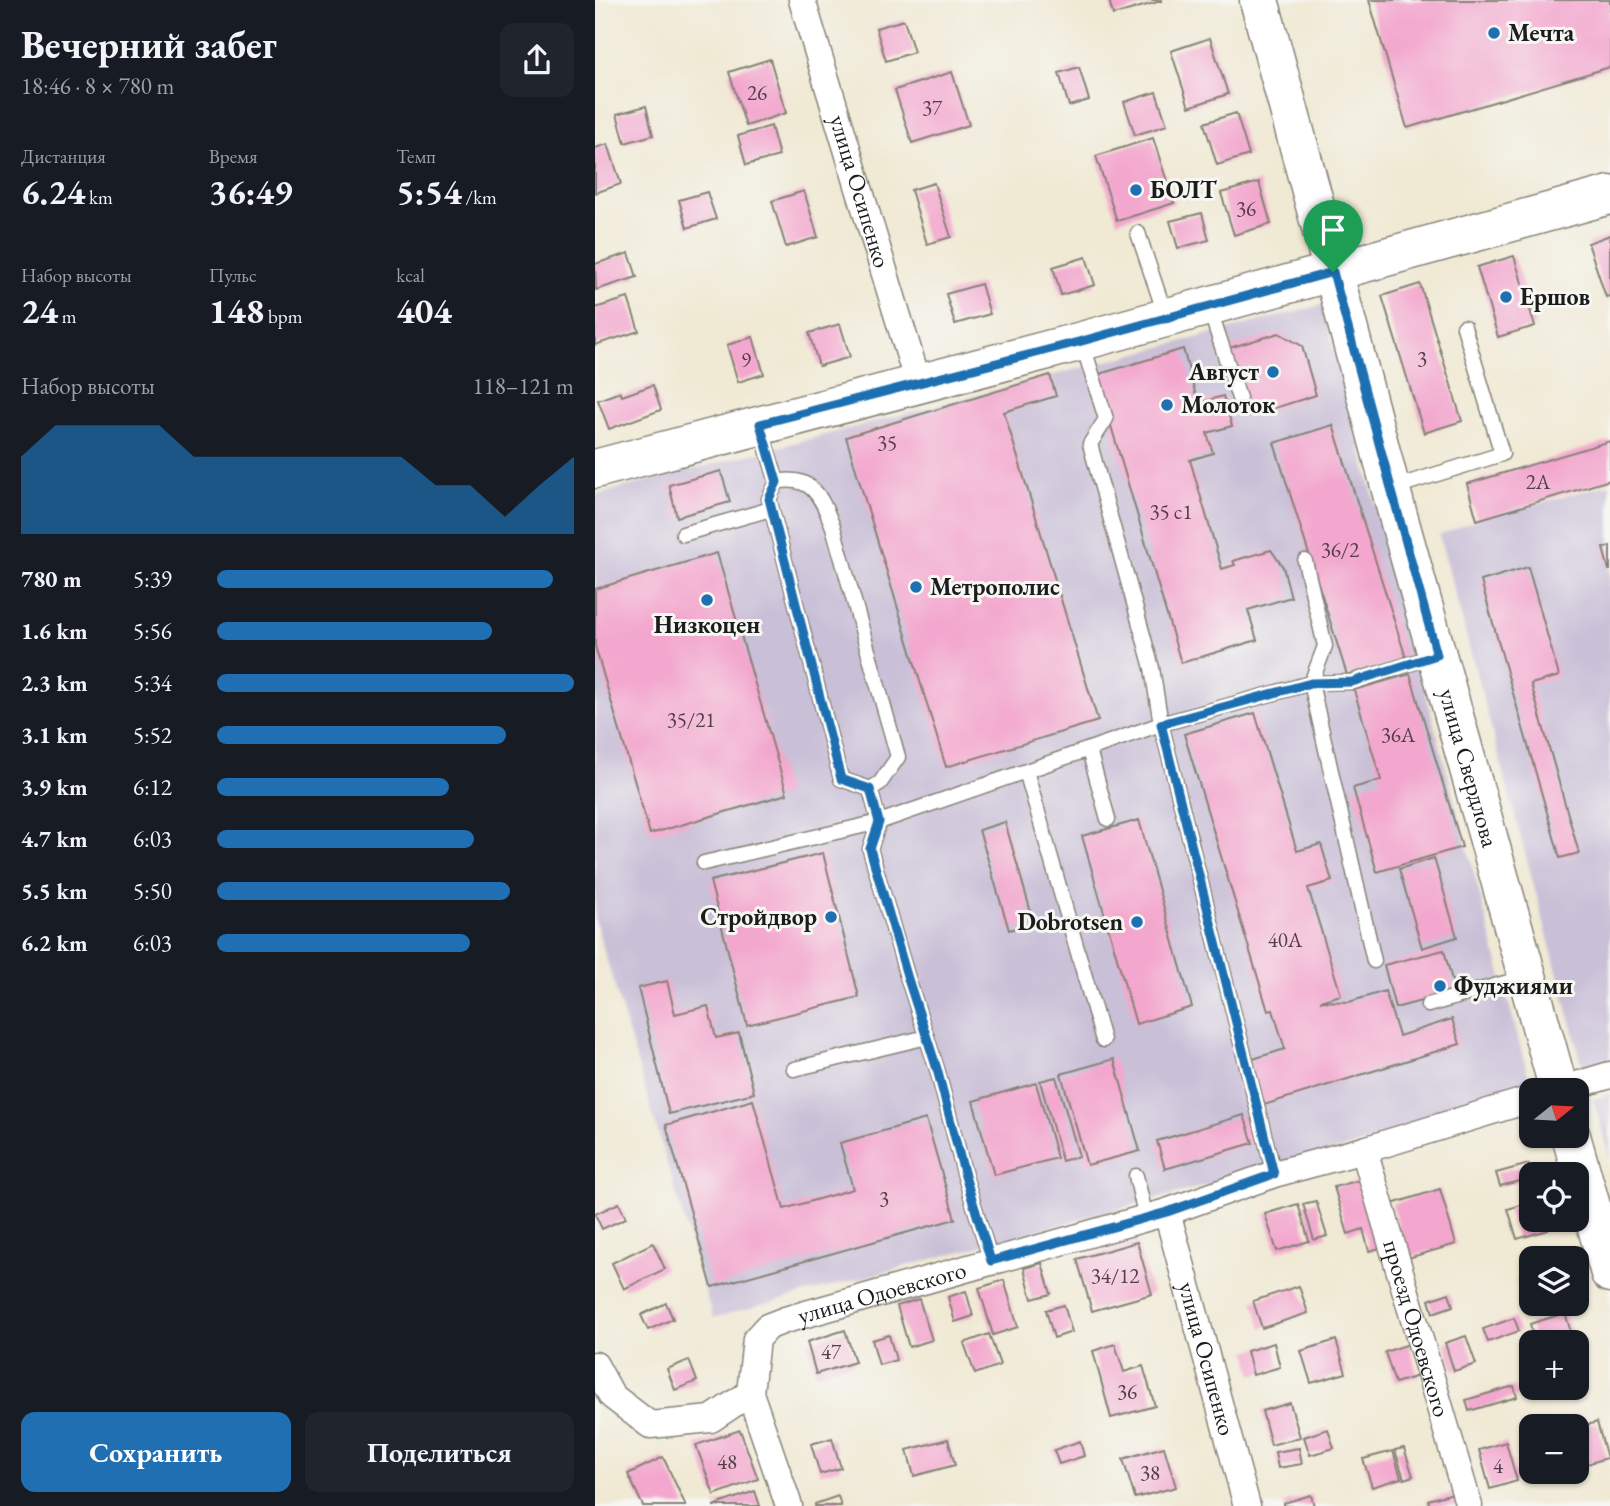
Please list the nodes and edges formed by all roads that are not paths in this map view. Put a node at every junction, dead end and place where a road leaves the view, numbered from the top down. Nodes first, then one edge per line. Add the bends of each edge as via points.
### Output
1 (802, 0) edge
2 (1259, 0) edge
3 (1610, 195) edge
4 (1138, 233) dead end
5 (1333, 272) junction
6 (1209, 306) junction
7 (1166, 318) junction
8 (1464, 327) dead end
9 (1082, 341) junction
10 (918, 383) junction
11 (1239, 398) dead end
12 (760, 424) junction
13 (596, 467) edge
14 (777, 482) junction
15 (1391, 488) junction
16 (771, 509) junction
17 (683, 534) dead end
18 (1305, 561) dead end
19 (1437, 655) junction
20 (1311, 683) junction
21 (1161, 724) junction
22 (1089, 750) junction
23 (1026, 771) junction
24 (870, 789) junction
25 (1108, 820) dead end
26 (879, 822) junction
27 (703, 863) dead end
28 (1374, 961) dead end
29 (1527, 976) junction
30 (1428, 1005) dead end
31 (927, 1037) junction
32 (1103, 1040) dead end
33 (793, 1069) dead end
34 (1610, 1075) edge
35 (1556, 1078) edge
36 (1589, 1081) edge
37 (1519, 1103) edge
38 (1574, 1148) edge
39 (1364, 1150) junction
40 (1274, 1174) junction
41 (1136, 1176) dead end
42 (1157, 1215) junction
43 (991, 1261) junction
44 (1610, 1273) edge
45 (595, 1366) edge
46 (750, 1393) junction
47 (789, 1506) edge
48 (1247, 1506) edge
49 (1469, 1506) edge

1 - 10 street, улица Осипенко
2 - 5 street, улица Свердлова
3 - 5 street
4 - 7 lane
5 - 6 street
5 - 15 street, улица Свердлова
6 - 7 street
6 - 11 lane
7 - 9 street
8 - 15 lane via 1502,454
9 - 10 street
9 - 21 lane via 1106,419 1090,444 1152,668
10 - 12 street
12 - 13 street
12 - 14 lane
14 - 16 lane via 769,499
14 - 24 lane via 807,484 822,498 833,527 898,757 880,783
15 - 19 street, улица Свердлова
16 - 17 lane
16 - 24 lane via 841,779
18 - 20 lane via 1325,646
19 - 20 lane via 1352,682
19 - 29 street, улица Свердлова
20 - 21 lane
20 - 28 lane
21 - 22 lane
21 - 40 lane
22 - 23 lane
22 - 25 lane
23 - 26 lane
23 - 32 lane
24 - 26 lane
26 - 27 lane
26 - 31 lane via 870,849
29 - 30 lane
29 - 35 street, улица Свердлова
31 - 33 lane
31 - 43 lane
34 - 36 street
37 - 39 street, улица Одоевского
38 - 44 street
39 - 40 street, улица Одоевского
39 - 49 street, проезд Одоевского
40 - 42 street, улица Одоевского
41 - 42 lane
42 - 43 street, улица Одоевского
42 - 48 street, улица Осипенко
43 - 46 street, улица Одоевского via 767,1327 757,1339
45 - 46 street via 612,1396 650,1425 711,1419
46 - 47 street

